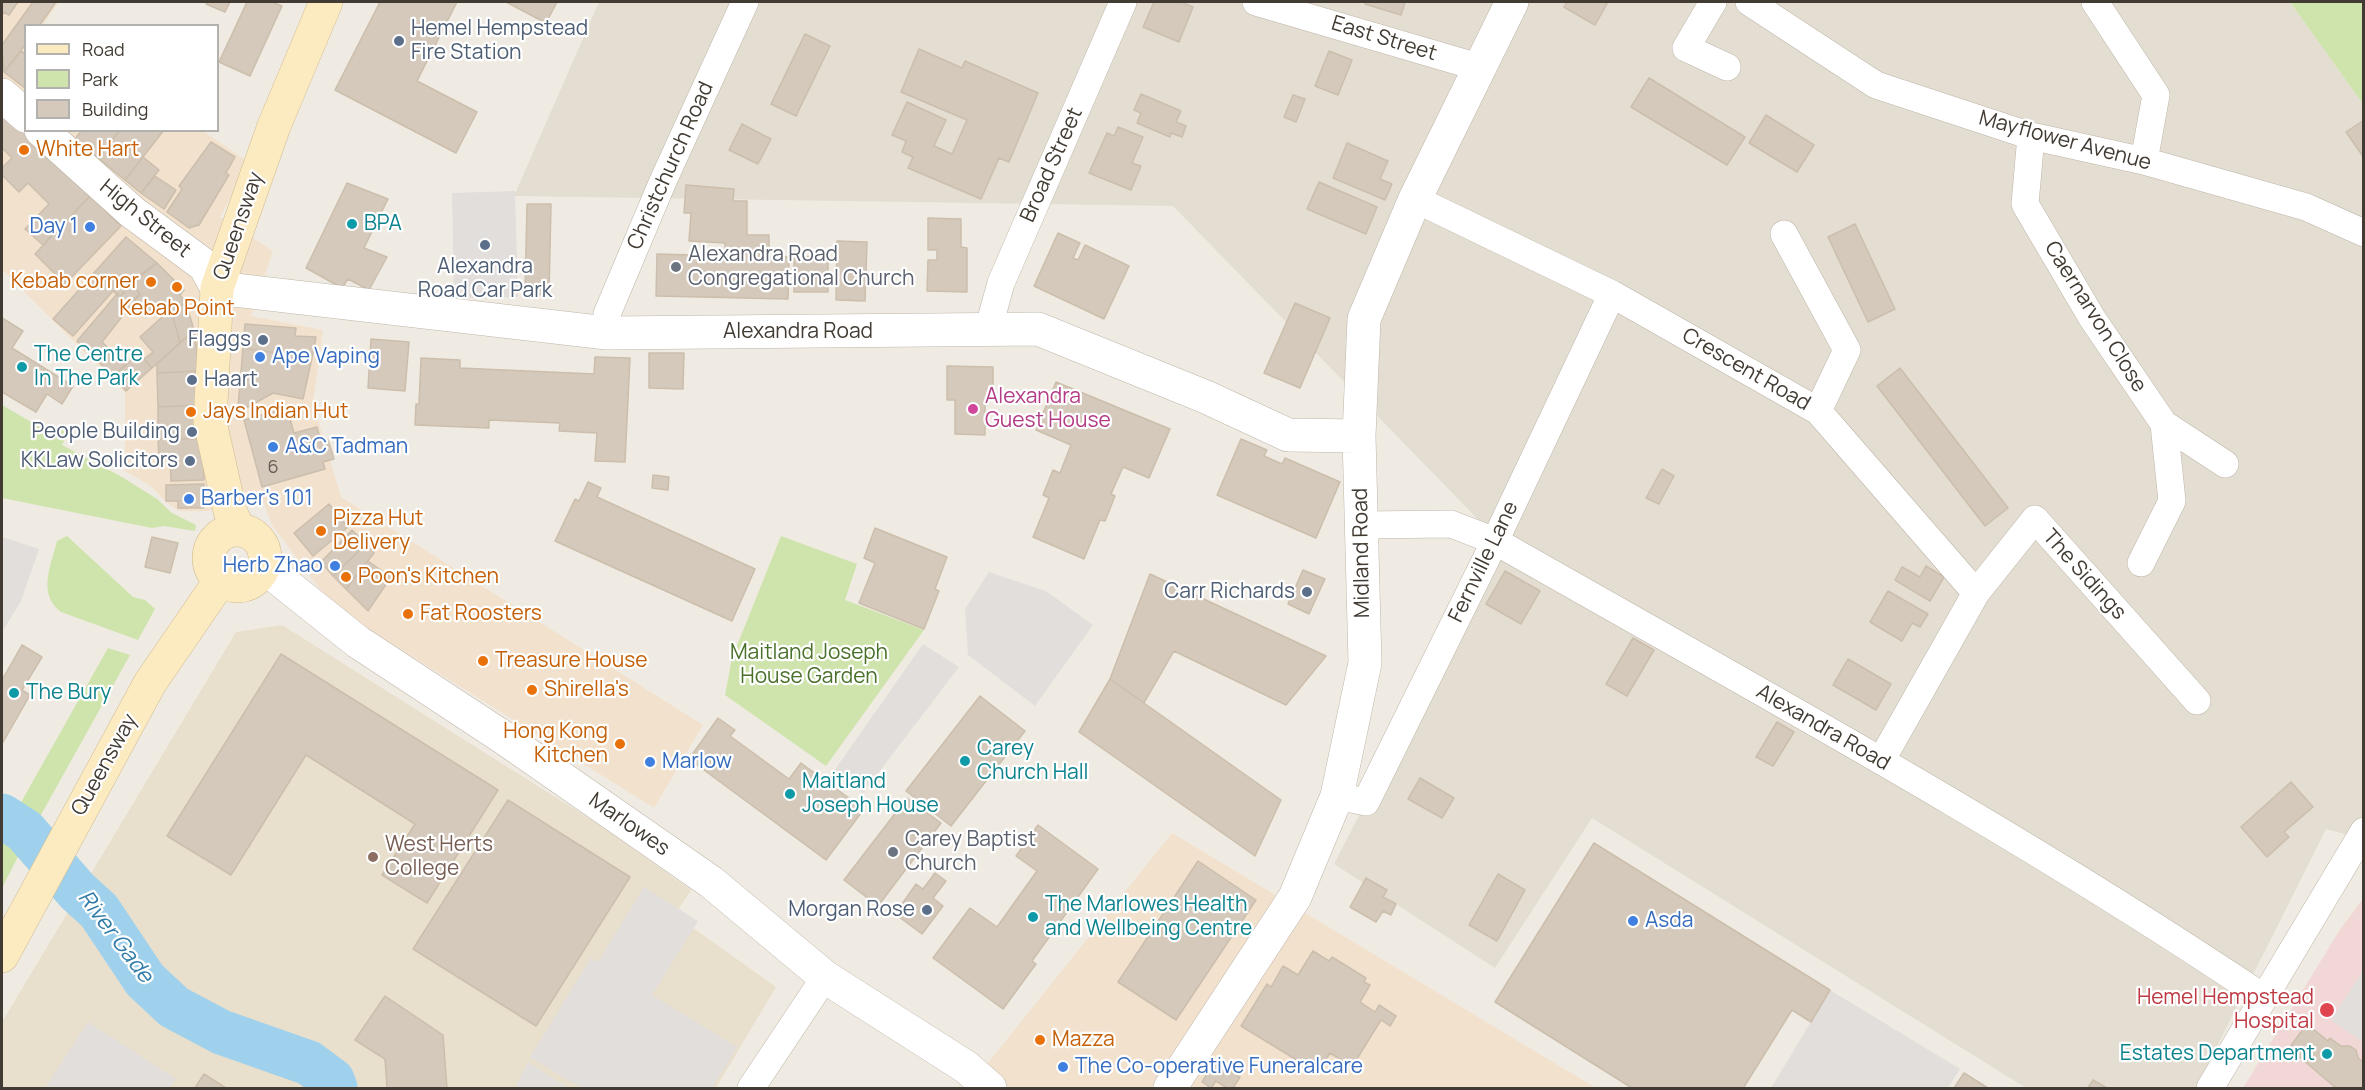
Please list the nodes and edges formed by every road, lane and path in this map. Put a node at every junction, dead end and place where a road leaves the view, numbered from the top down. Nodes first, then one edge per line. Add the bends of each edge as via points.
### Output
1 (326, 2) edge
2 (745, 2) edge
3 (1123, 2) edge
4 (1256, 2) edge
5 (1512, 2) edge
6 (1713, 2) edge
7 (1749, 2) edge
8 (2095, 2) edge
9 (1478, 67) junction
10 (1727, 67) dead end
11 (2, 95) edge
12 (24, 115) edge
13 (43, 132) edge
14 (2031, 136) junction
15 (2144, 161) junction
16 (1414, 199) junction
17 (2364, 233) edge
18 (1784, 234) dead end
19 (217, 288) junction
20 (1612, 294) junction
21 (988, 330) junction
22 (607, 333) junction
23 (1818, 411) junction
24 (2164, 424) junction
25 (1359, 436) junction
26 (2225, 464) dead end
27 (1361, 525) junction
28 (239, 530) junction
29 (1495, 541) junction
30 (2141, 562) dead end
31 (264, 567) junction
32 (219, 581) junction
33 (1976, 593) junction
34 (2197, 701) dead end
35 (1881, 761) junction
36 (1337, 796) junction
37 (2364, 831) edge
38 (2, 956) edge
39 (825, 977) junction
40 (2262, 997) junction
41 (751, 1089) edge
42 (990, 1089) edge
43 (1170, 1089) edge
44 (2210, 1089) edge

1 - 19 main road, Queensway via 274,126
2 - 22 street, Christchurch Road via 612,303
3 - 21 street, Broad Street via 1001,283
4 - 9 street, East Street
5 - 9 street, Midland Road
6 - 10 street via 1686,48
7 - 14 street, Mayflower Avenue via 1876,85
8 - 15 street via 2156,95
9 - 16 street, Midland Road
11 - 12 street
13 - 19 street, High Street via 138,216 205,266
14 - 15 street, Mayflower Avenue
14 - 24 street, Caernarvon Close via 2025,204 2092,318
15 - 17 street, Mayflower Avenue via 2306,207
16 - 20 street, Crescent Road
16 - 25 street, Midland Road via 1364,319
18 - 23 street via 1847,350
19 - 22 street, Alexandra Road
19 - 28 main road, Queensway via 210,422 230,511
20 - 23 street, Crescent Road
20 - 29 street, Fernville Lane
21 - 22 street, Alexandra Road
21 - 25 street, Alexandra Road via 1038,329 1288,435
23 - 33 street, Crescent Road
24 - 26 street, Caernarvon Close
24 - 30 street via 2172,501
25 - 27 street, Midland Road
27 - 29 street, Alexandra Road via 1451,524
27 - 36 street, Midland Road via 1365,663
28 - 31 main road via 260,543
28 - 32 main road via 225,532 210,548 209,562
29 - 35 street, Alexandra Road
29 - 36 street, Fernville Lane via 1366,802
31 - 32 main road via 255,579 242,586
31 - 39 street, Marlowes via 358,642 711,882
32 - 38 main road, Queensway via 150,682
33 - 34 street, The Sidings via 2035,519
33 - 35 street
35 - 40 street, Alexandra Road via 2161,929
36 - 43 street, Midland Road via 1295,897
37 - 40 street
39 - 41 street
39 - 42 street, Marlowes via 966,1067
40 - 44 street

